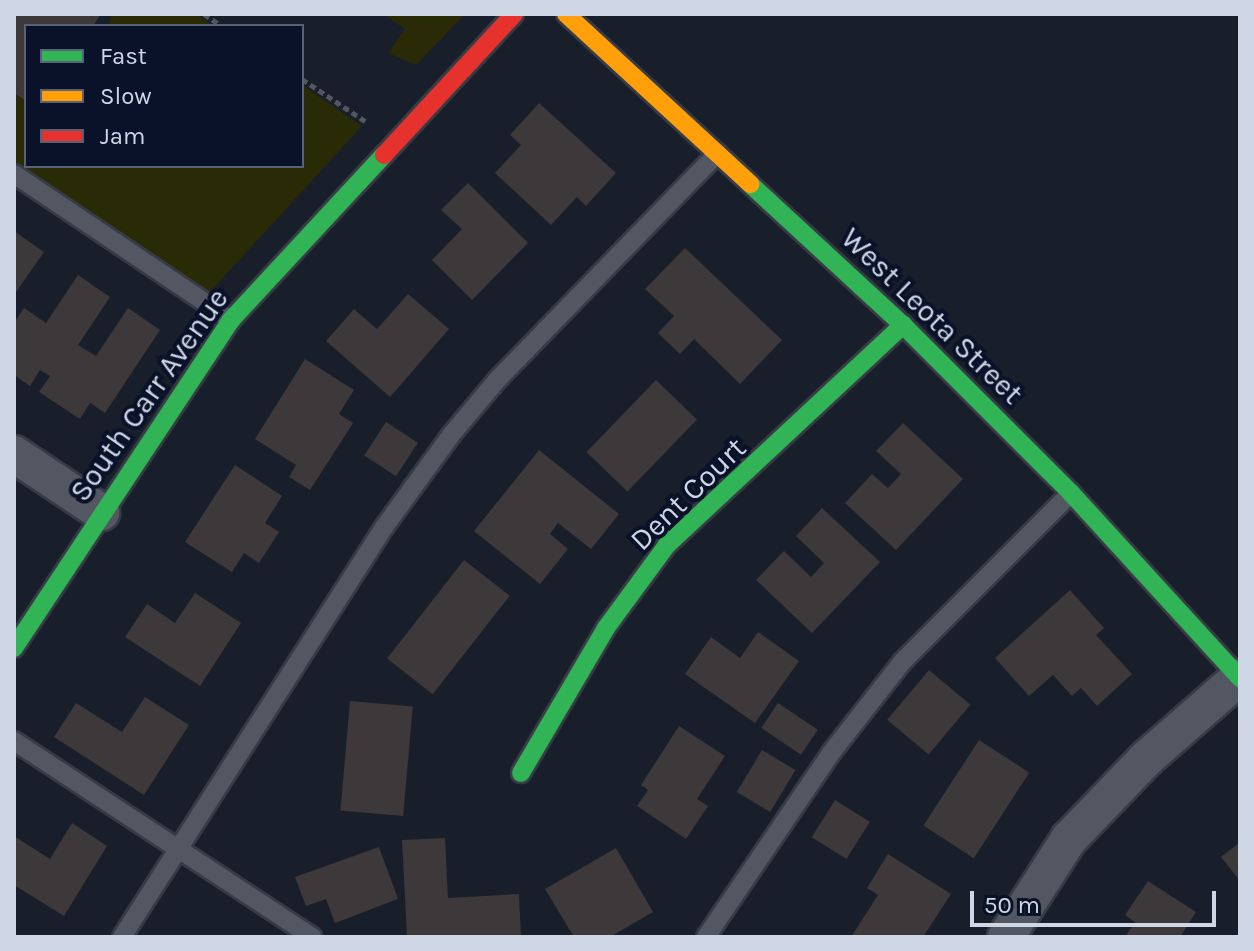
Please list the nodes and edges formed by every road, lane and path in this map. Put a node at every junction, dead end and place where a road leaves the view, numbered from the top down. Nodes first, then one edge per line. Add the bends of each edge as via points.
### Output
1 (514, 14) edge
2 (566, 14) edge
3 (304, 80) edge
4 (396, 141) junction
5 (718, 153) junction
6 (14, 174) edge
7 (231, 320) junction
8 (903, 325) junction
9 (14, 454) edge
10 (1071, 493) junction
11 (101, 512) junction
12 (14, 648) edge
13 (1240, 678) edge
14 (14, 741) edge
15 (521, 773) dead end
16 (180, 849) junction
17 (122, 937) edge
18 (312, 937) edge
19 (706, 937) edge
20 (1006, 937) edge

1 - 4 street, South Carr Avenue
2 - 5 street, West Leota Street
3 - 4 path
4 - 7 street, South Carr Avenue
5 - 8 street, West Leota Street
5 - 16 lane via 498,379 451,435 385,526
6 - 7 lane
7 - 11 street, South Carr Avenue
8 - 10 street, West Leota Street
8 - 15 street, Dent Court via 667,545 606,628
9 - 11 street
10 - 13 street, West Leota Street
10 - 19 lane via 902,662 831,753
11 - 12 street, South Carr Avenue
13 - 20 street via 1147,758 1069,839
14 - 16 lane
16 - 17 lane
16 - 18 lane

